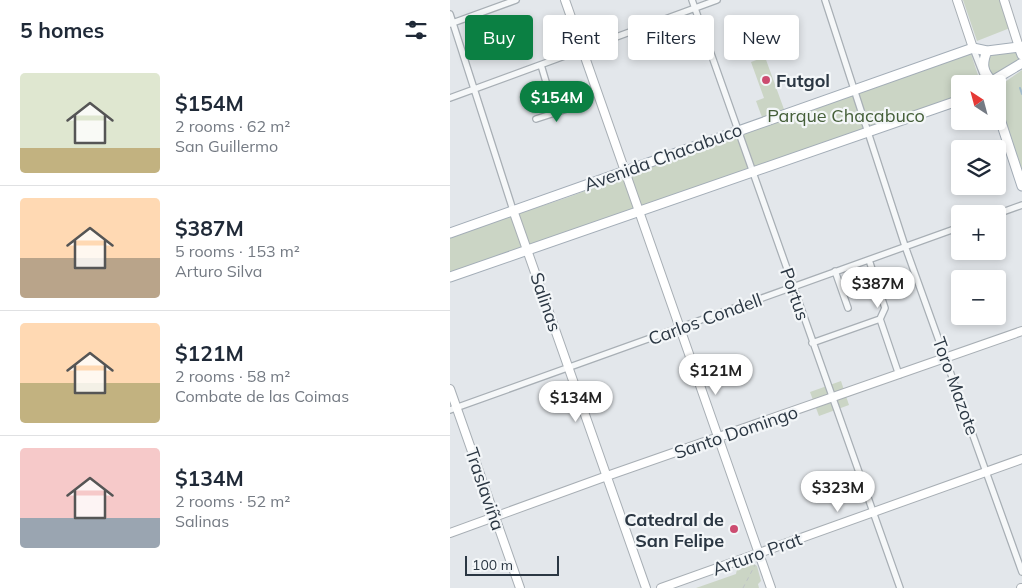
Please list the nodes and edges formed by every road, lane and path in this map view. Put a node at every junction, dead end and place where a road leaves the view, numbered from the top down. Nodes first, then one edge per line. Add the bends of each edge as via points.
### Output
1 (516, 0) edge
2 (565, 0) edge
3 (692, 0) edge
4 (717, 0) edge
5 (825, 0) edge
6 (957, 0) edge
7 (1004, 0) edge
8 (694, 8) junction
9 (450, 14) edge
10 (570, 15) edge
11 (451, 23) edge
12 (618, 36) edge
13 (973, 48) junction
14 (1021, 49) edge
15 (987, 51) junction
16 (555, 60) edge
17 (586, 60) edge
18 (1022, 63) edge
19 (542, 65) junction
20 (986, 75) edge
21 (987, 75) edge
22 (1003, 75) edge
23 (475, 89) junction
24 (855, 90) junction
25 (450, 98) edge
26 (951, 103) edge
27 (573, 107) dead end
28 (556, 112) junction
29 (536, 119) dead end
30 (738, 130) junction
31 (1004, 130) edge
32 (868, 132) junction
33 (626, 171) junction
34 (752, 172) junction
35 (1022, 186) edge
36 (1022, 205) edge
37 (514, 210) junction
38 (1006, 211) edge
39 (639, 212) junction
40 (951, 230) edge
41 (450, 233) edge
42 (905, 246) junction
43 (528, 250) junction
44 (869, 260) junction
45 (836, 271) junction
46 (450, 277) edge
47 (792, 287) junction
48 (848, 308) dead end
49 (880, 319) junction
50 (681, 328) junction
51 (1022, 331) edge
52 (812, 343) junction
53 (946, 358) junction
54 (569, 367) junction
55 (898, 375) junction
56 (450, 390) edge
57 (831, 398) junction
58 (453, 409) edge
59 (718, 438) junction
60 (1022, 459) edge
61 (987, 472) junction
62 (607, 476) junction
63 (872, 513) junction
64 (494, 517) junction
65 (450, 533) edge
66 (760, 557) junction
67 (1022, 572) edge
68 (520, 588) edge
69 (646, 588) edge
70 (661, 588) edge
71 (743, 588) edge
72 (770, 588) edge
73 (900, 588) edge

1 - 11 street
2 - 10 main road
3 - 8 street, Portus
4 - 8 street
5 - 24 street, Toro Mazote
6 - 13 main road
7 - 14 main road
8 - 12 street
8 - 30 street, Portus
9 - 11 street, Salinas
11 - 23 street, Salinas
13 - 15 main road
13 - 20 street
13 - 24 main road, Avenida Chacabuco
14 - 15 main road
15 - 21 main road via 983,61
16 - 19 street
17 - 33 main road
18 - 22 main road
19 - 23 street
19 - 28 street
23 - 25 street
23 - 37 street, Salinas
24 - 30 main road, Avenida Chacabuco
24 - 32 street, Toro Mazote
26 - 32 main road
27 - 28 street
28 - 29 street
30 - 33 main road, Avenida Chacabuco
30 - 34 street, Portus
31 - 35 main road
32 - 34 main road
32 - 42 street, Toro Mazote
33 - 37 main road, Avenida Chacabuco
33 - 39 main road
34 - 39 main road
34 - 47 street, Portus
36 - 38 street
37 - 41 main road, Avenida Chacabuco
37 - 43 main road, Salinas
39 - 43 main road
39 - 50 main road
40 - 42 street, Carlos Condell
42 - 44 street, Carlos Condell
42 - 53 street, Toro Mazote
43 - 46 main road
43 - 54 main road, Salinas
44 - 45 street, Carlos Condell
44 - 49 street via 886,308
45 - 47 street, Carlos Condell
45 - 48 street
47 - 50 street, Carlos Condell
47 - 52 street, Portus
49 - 52 street
49 - 55 street
50 - 54 street, Carlos Condell
50 - 59 main road
51 - 53 main road, Santo Domingo
52 - 57 street, Portus
53 - 55 main road, Santo Domingo
53 - 61 street, Toro Mazote
54 - 58 street, Carlos Condell
54 - 62 main road, Salinas
55 - 57 main road, Santo Domingo
56 - 58 main road, Traslaviña
57 - 59 main road, Santo Domingo
57 - 63 street, Portus
58 - 64 main road, Traslaviña
59 - 62 main road, Santo Domingo
59 - 66 main road
60 - 61 main road, Arturo Prat
61 - 63 main road, Arturo Prat
61 - 67 street, Toro Mazote
62 - 64 main road, Santo Domingo
62 - 69 main road, Salinas
63 - 66 main road, Arturo Prat
63 - 73 street, Portus
64 - 65 main road, Santo Domingo
64 - 68 main road, Traslaviña
66 - 70 main road, Arturo Prat
66 - 71 path
66 - 72 main road

